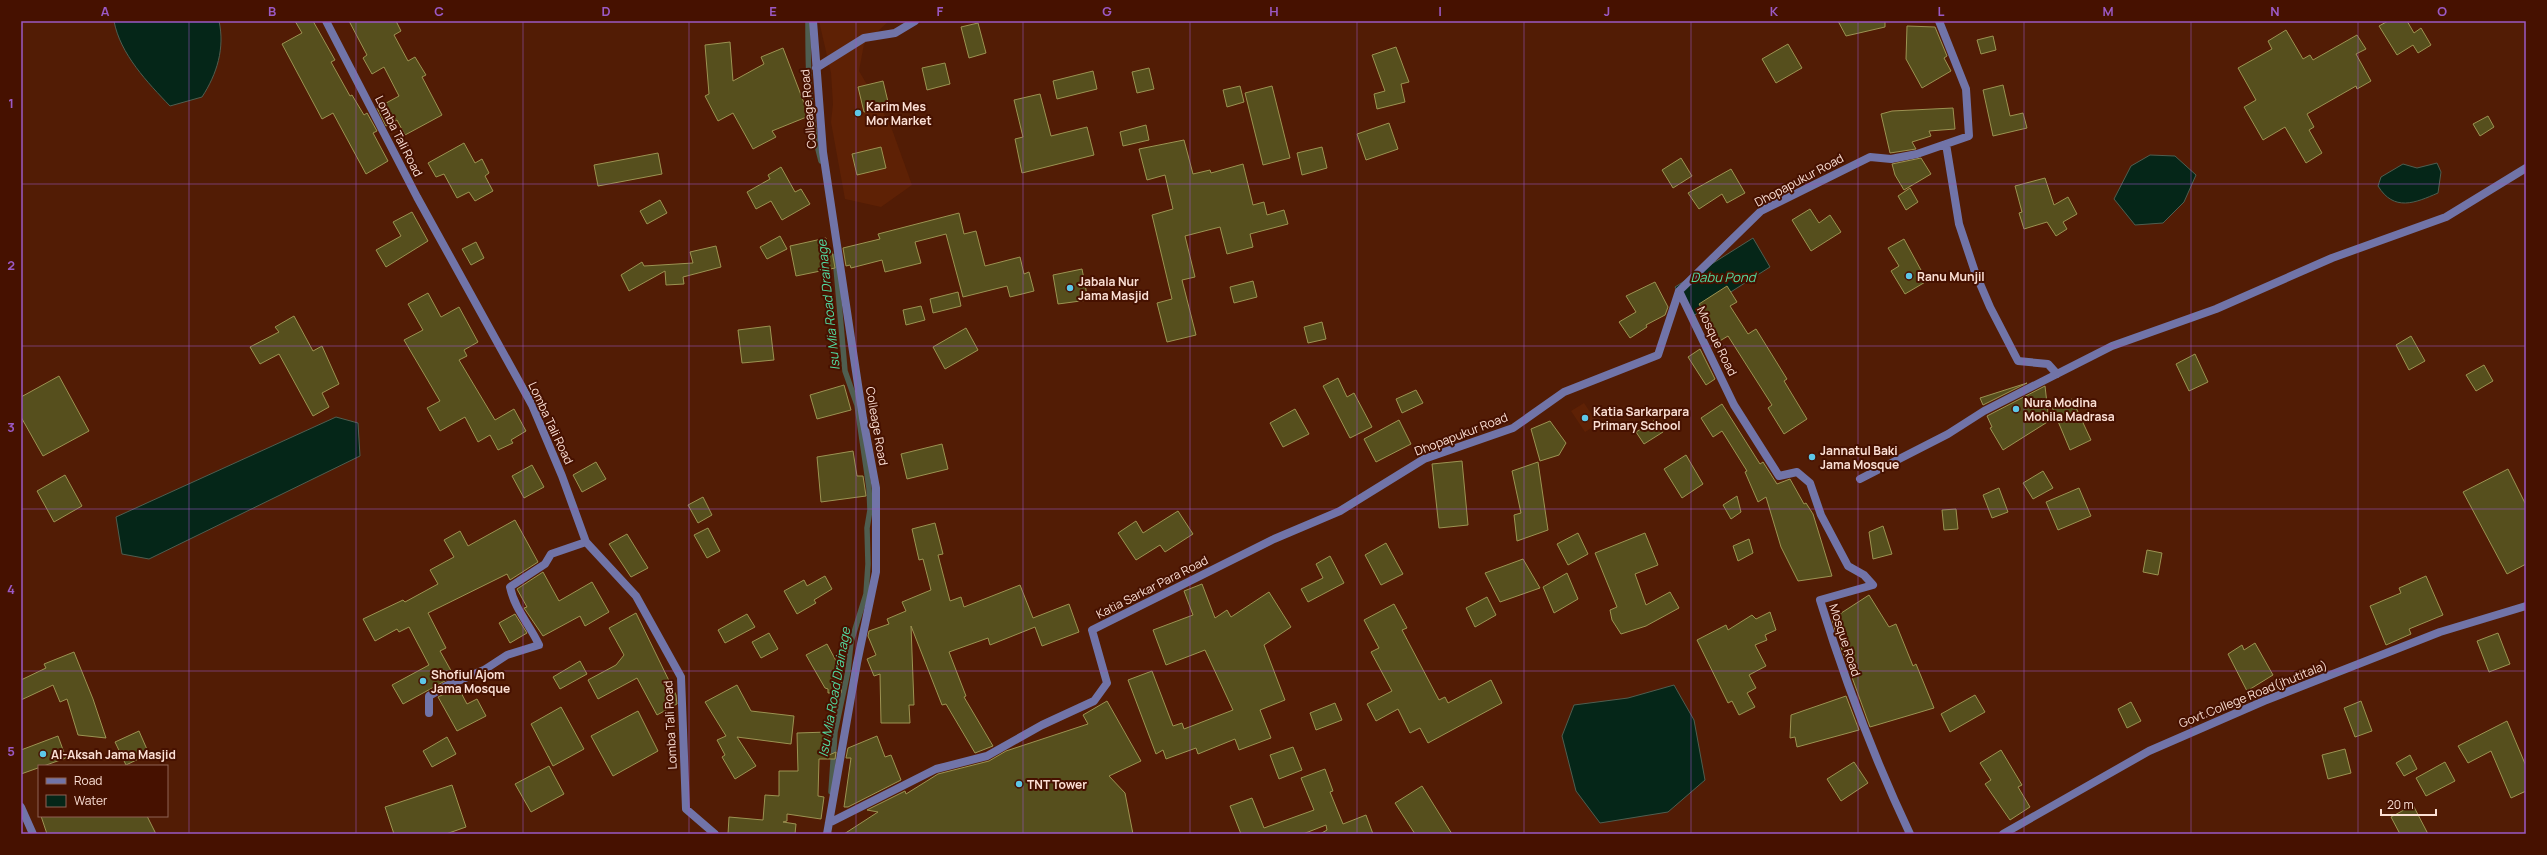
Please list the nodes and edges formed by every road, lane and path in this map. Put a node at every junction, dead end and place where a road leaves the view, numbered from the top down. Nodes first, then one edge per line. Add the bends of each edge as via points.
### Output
1 (326, 21) edge
2 (813, 21) edge
3 (915, 21) edge
4 (1938, 21) edge
5 (816, 68) junction
6 (1946, 144) junction
7 (2526, 168) edge
8 (1679, 291) junction
9 (2057, 374) junction
10 (1860, 479) dead end
11 (1274, 539) joint
12 (586, 542) junction
13 (2526, 606) edge
14 (429, 713) dead end
15 (21, 807) edge
16 (830, 823) junction
17 (33, 834) edge
18 (715, 834) edge
19 (827, 834) edge
20 (1910, 834) edge
21 (2003, 834) edge

1 - 12 street, Lomba Tali Road via 417,197 532,405
2 - 5 street, Colleage Road
3 - 5 street via 895,33 864,38
4 - 6 street, Dhopapukur Road via 1966,88 1969,136
5 - 16 street, Colleage Road via 824,152 863,418 876,488 876,572 857,663
6 - 8 street, Dhopapukur Road via 1917,154 1891,159 1870,157 1761,211
6 - 9 street via 1959,224 1990,308 2018,361 2048,364
7 - 9 street via 2446,217 2332,258 2216,309 2112,346
8 - 11 street, Dhopapukur Road via 1658,355 1564,392 1513,428 1424,459 1340,511
8 - 20 street, Mosque Road via 1734,405 1779,476 1797,472 1810,483 1821,515 1848,566 1864,575 1873,585 1820,600 1840,665 1878,766
9 - 10 street
11 - 16 street, Katia Sarkar Para Road via 1092,630 1107,683 1094,701 1042,725 987,756 936,769
12 - 14 street via 550,554 545,564 510,587 519,613 529,625 539,645 507,655 484,670 429,696
12 - 18 street, Lomba Tali Road via 636,596 681,677 686,809
13 - 21 street, Govt.College Road(jhutitala) via 2440,632 2264,701 2149,751
15 - 17 street
16 - 19 street, Colleage Road

